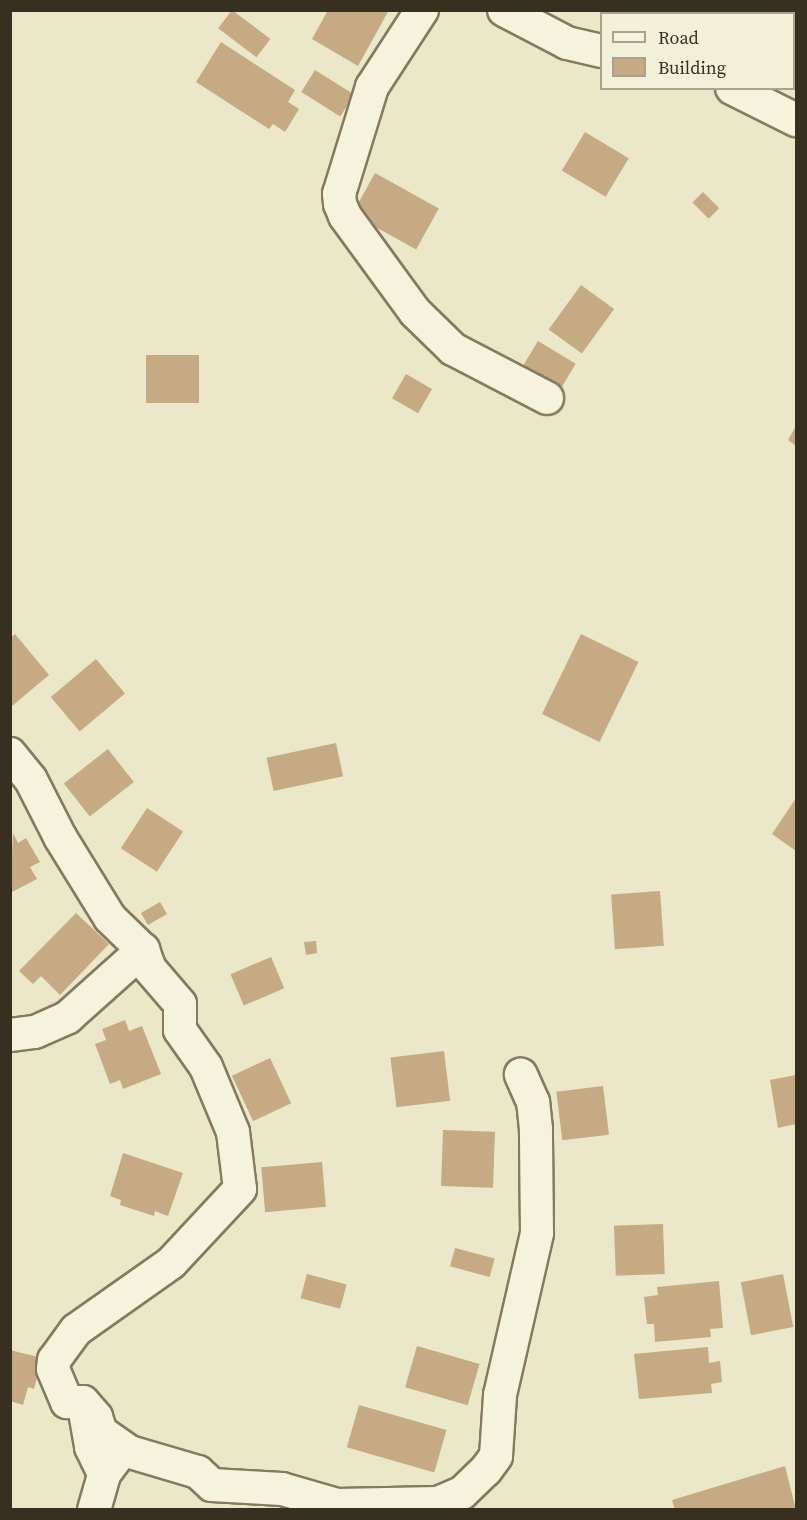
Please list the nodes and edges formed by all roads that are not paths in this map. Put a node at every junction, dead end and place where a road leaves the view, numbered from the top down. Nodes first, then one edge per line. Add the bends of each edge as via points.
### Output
1 (422, 10) edge
2 (504, 10) edge
3 (600, 51) edge
4 (736, 90) edge
5 (796, 120) edge
6 (547, 398) dead end
7 (10, 754) edge
8 (143, 950) junction
9 (10, 1035) edge
10 (521, 1075) dead end
11 (83, 1402) junction
12 (130, 1452) junction
13 (104, 1474) junction
14 (94, 1509) edge

1 - 6 street via 372,87 339,194 340,204 415,312 453,349
2 - 3 street via 567,43
4 - 5 street
7 - 8 street via 31,780 60,837 110,918
8 - 9 street via 68,1017 35,1032
8 - 11 street via 150,969 180,1004 180,1030 206,1067 233,1132 240,1189 171,1263 76,1330 54,1360 53,1369 67,1402
10 - 12 street via 533,1102 536,1130 537,1233 500,1395 496,1456 486,1470 462,1493 438,1503 337,1505 282,1489 212,1485 198,1473
11 - 12 street via 96,1417 101,1432
11 - 13 street via 91,1447
12 - 13 street via 119,1455
13 - 14 street

